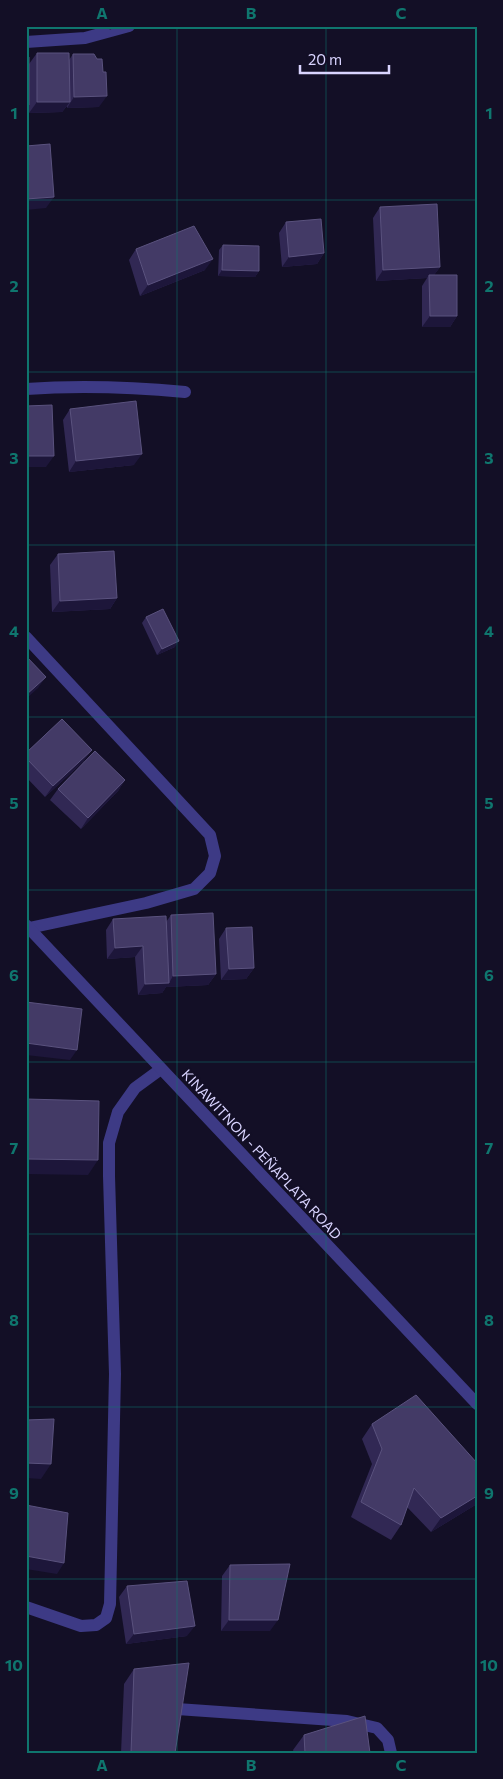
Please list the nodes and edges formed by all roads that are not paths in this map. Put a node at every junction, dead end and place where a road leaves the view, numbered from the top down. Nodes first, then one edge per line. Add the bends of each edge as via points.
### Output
1 (129, 26) edge
2 (83, 32) edge
3 (26, 42) edge
4 (26, 389) edge
5 (185, 392) dead end
6 (26, 637) edge
7 (28, 927) edge
8 (161, 1069) junction
9 (477, 1404) edge
10 (26, 1607) edge
11 (177, 1709) edge
12 (391, 1753) edge

1 - 2 street
2 - 3 street
4 - 5 street via 131,387
6 - 7 street via 210,835 215,856 210,873 194,889 146,903
7 - 8 street, KINAWITNON - PEÑAPLATA ROAD
8 - 9 street, KINAWITNON - PEÑAPLATA ROAD
8 - 10 street via 136,1088 118,1112 109,1143 115,1374 110,1604 106,1618 96,1625 81,1626
11 - 12 street via 347,1721 377,1728 388,1740

